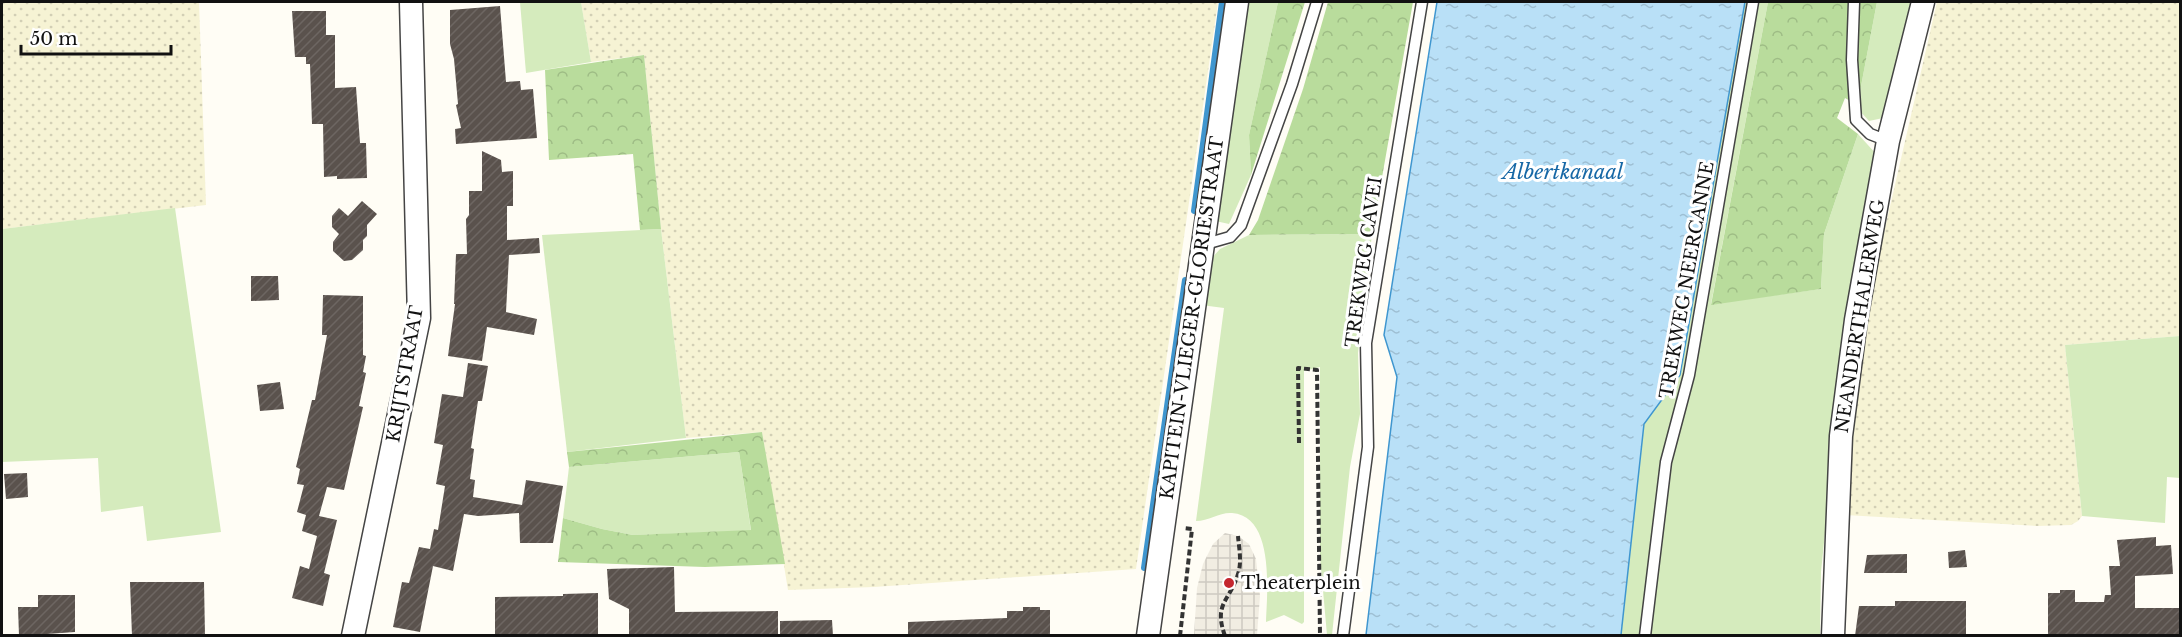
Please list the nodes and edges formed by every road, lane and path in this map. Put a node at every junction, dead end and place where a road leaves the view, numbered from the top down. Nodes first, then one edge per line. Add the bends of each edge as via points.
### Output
1 (411, 2) edge
2 (1237, 2) edge
3 (1317, 2) edge
4 (1422, 2) edge
5 (1753, 2) edge
6 (1854, 2) edge
7 (1923, 2) edge
8 (1888, 141) junction
9 (1202, 245) junction
10 (1299, 443) dead end
11 (1238, 536) dead end
12 (1181, 538) dead end
13 (353, 636) edge
14 (1148, 636) edge
15 (1180, 636) edge
16 (1225, 636) edge
17 (1320, 636) edge
18 (1343, 636) edge
19 (1645, 636) edge
20 (1833, 636) edge

1 - 13 street, KRIJTSTRAAT via 419,318
2 - 9 street, KAPITEIN-VLIEGER-GLORIESTRAAT
3 - 9 lane via 1241,225 1230,237
4 - 18 lane, TREKWEG CAVEI via 1366,343 1368,447
5 - 19 lane, TREKWEG NEERCANNE via 1689,375 1666,462
6 - 8 lane via 1856,120 1870,134
7 - 8 street, NEANDERTHALERWEG
8 - 20 street, NEANDERTHALERWEG via 1840,436
9 - 14 street, KAPITEIN-VLIEGER-GLORIESTRAAT
10 - 17 path via 1298,368 1317,370
11 - 16 path via 1239,573 1221,609
12 - 15 path via 1183,527 1192,529

